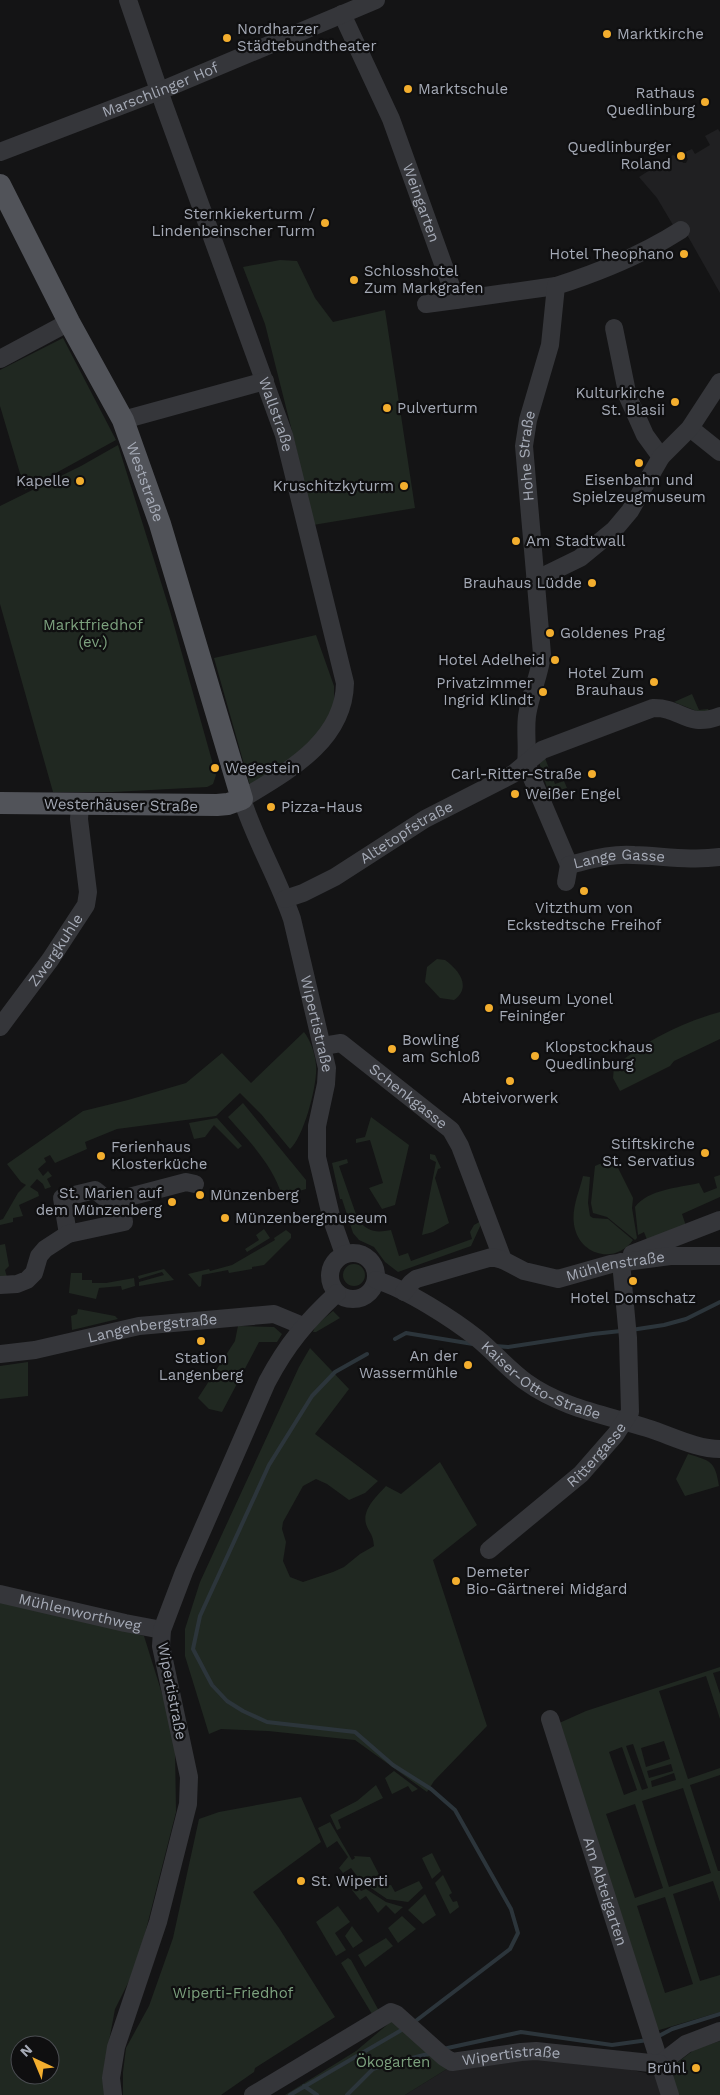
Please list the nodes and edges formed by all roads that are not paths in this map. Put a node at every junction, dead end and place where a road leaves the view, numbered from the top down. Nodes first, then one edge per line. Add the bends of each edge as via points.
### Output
1 (128, 0) edge
2 (376, 0) edge
3 (342, 14) junction
4 (159, 91) junction
5 (0, 152) edge
6 (0, 185) edge
7 (682, 230) dead end
8 (556, 286) junction
9 (456, 300) junction
10 (426, 304) dead end
11 (69, 322) junction
12 (614, 328) dead end
13 (0, 359) edge
14 (265, 381) junction
15 (720, 382) edge
16 (123, 420) junction
17 (690, 428) junction
18 (720, 452) edge
19 (661, 458) junction
20 (535, 580) junction
21 (720, 716) edge
22 (526, 764) junction
23 (242, 799) junction
24 (0, 803) edge
25 (80, 805) junction
26 (720, 857) edge
27 (569, 865) junction
28 (566, 882) dead end
29 (285, 899) junction
30 (0, 1027) edge
31 (323, 1046) junction
32 (195, 1184) dead end
33 (121, 1200) junction
34 (720, 1220) edge
35 (68, 1234) junction
36 (344, 1254) junction
37 (720, 1256) edge
38 (503, 1260) junction
39 (616, 1263) junction
40 (376, 1280) junction
41 (0, 1285) edge
42 (404, 1292) junction
43 (337, 1293) junction
44 (304, 1326) junction
45 (0, 1354) edge
46 (625, 1421) junction
47 (720, 1449) edge
48 (489, 1550) dead end
49 (0, 1594) edge
50 (162, 1630) junction
51 (550, 1719) dead end
52 (720, 2031) edge
53 (660, 2064) junction
54 (112, 2095) edge
55 (253, 2095) edge
56 (670, 2095) edge

1 - 4 street, Wallstraße
2 - 3 street, Marschlinger Hof
3 - 4 street, Marschlinger Hof
3 - 9 street, Weingarten via 391,119
4 - 5 street, Marschlinger Hof
4 - 14 street, Wallstraße
6 - 11 main road, Weststraße
7 - 8 street via 658,245 599,272
8 - 9 street
8 - 20 street, Hohe Straße via 550,345 528,420 524,446
9 - 10 street
11 - 13 street
11 - 16 main road, Weststraße
12 - 19 street via 628,397 645,435
14 - 16 street
14 - 23 street, Wallstraße via 284,435 345,683 345,698 334,726 315,748
15 - 17 street
16 - 23 main road, Weststraße via 160,524
17 - 18 street
17 - 19 street
19 - 20 street via 630,511 605,539 580,558
20 - 22 street, Hohe Straße via 542,654 527,715
21 - 22 street via 698,721 653,708 542,750
22 - 27 street, Lange Gasse
22 - 29 street, Altetopfstraße via 513,774 425,819 335,877
23 - 25 main road, Westerhäuser Straße via 217,805
23 - 29 street, Wipertistraße
24 - 25 main road, Westerhäuser Straße
25 - 30 street, Zwergkuhle via 88,892 86,905
26 - 27 street, Lange Gasse via 666,858 633,854 599,857
27 - 28 street
29 - 31 street, Wipertistraße
31 - 36 street, Wipertistraße via 327,1075 315,1140 330,1215
31 - 38 street, Schenkgasse via 340,1043 451,1130
32 - 33 street via 186,1182
33 - 35 street via 124,1222
33 - 35 street via 110,1202 95,1190 62,1198
34 - 39 street via 625,1256
35 - 41 street via 45,1249 28,1280
36 - 40 street via 358,1253 368,1258 374,1266
36 - 43 street via 330,1271 331,1283
37 - 39 street, Mühlenstraße via 685,1255
38 - 39 street, Mühlenstraße via 524,1271 558,1279
38 - 42 street, Mühlenstraße via 496,1257 483,1259 416,1279
39 - 46 street, Rittergasse via 628,1333 630,1406
40 - 42 street, Kaiser-Otto-Straße
40 - 43 street via 369,1293 358,1298 347,1298
42 - 46 street, Kaiser-Otto-Straße via 477,1338 525,1382 552,1397
43 - 44 street, Wipertistraße
44 - 45 street, Langenbergstraße via 274,1314 139,1326 36,1350
44 - 50 street, Wipertistraße via 280,1356 267,1382
46 - 47 street, Kaiser-Otto-Straße
46 - 48 street, Rittergasse via 582,1474
49 - 50 street, Mühlenworthweg
50 - 54 street, Wipertistraße via 161,1646 189,1777 188,1804 158,1922 116,2047
51 - 53 street, Am Abteigarten
52 - 53 street via 686,2044
53 - 55 street, Wipertistraße via 536,2051 452,2062 394,2013 384,2015
53 - 56 street, Am Abteigarten

